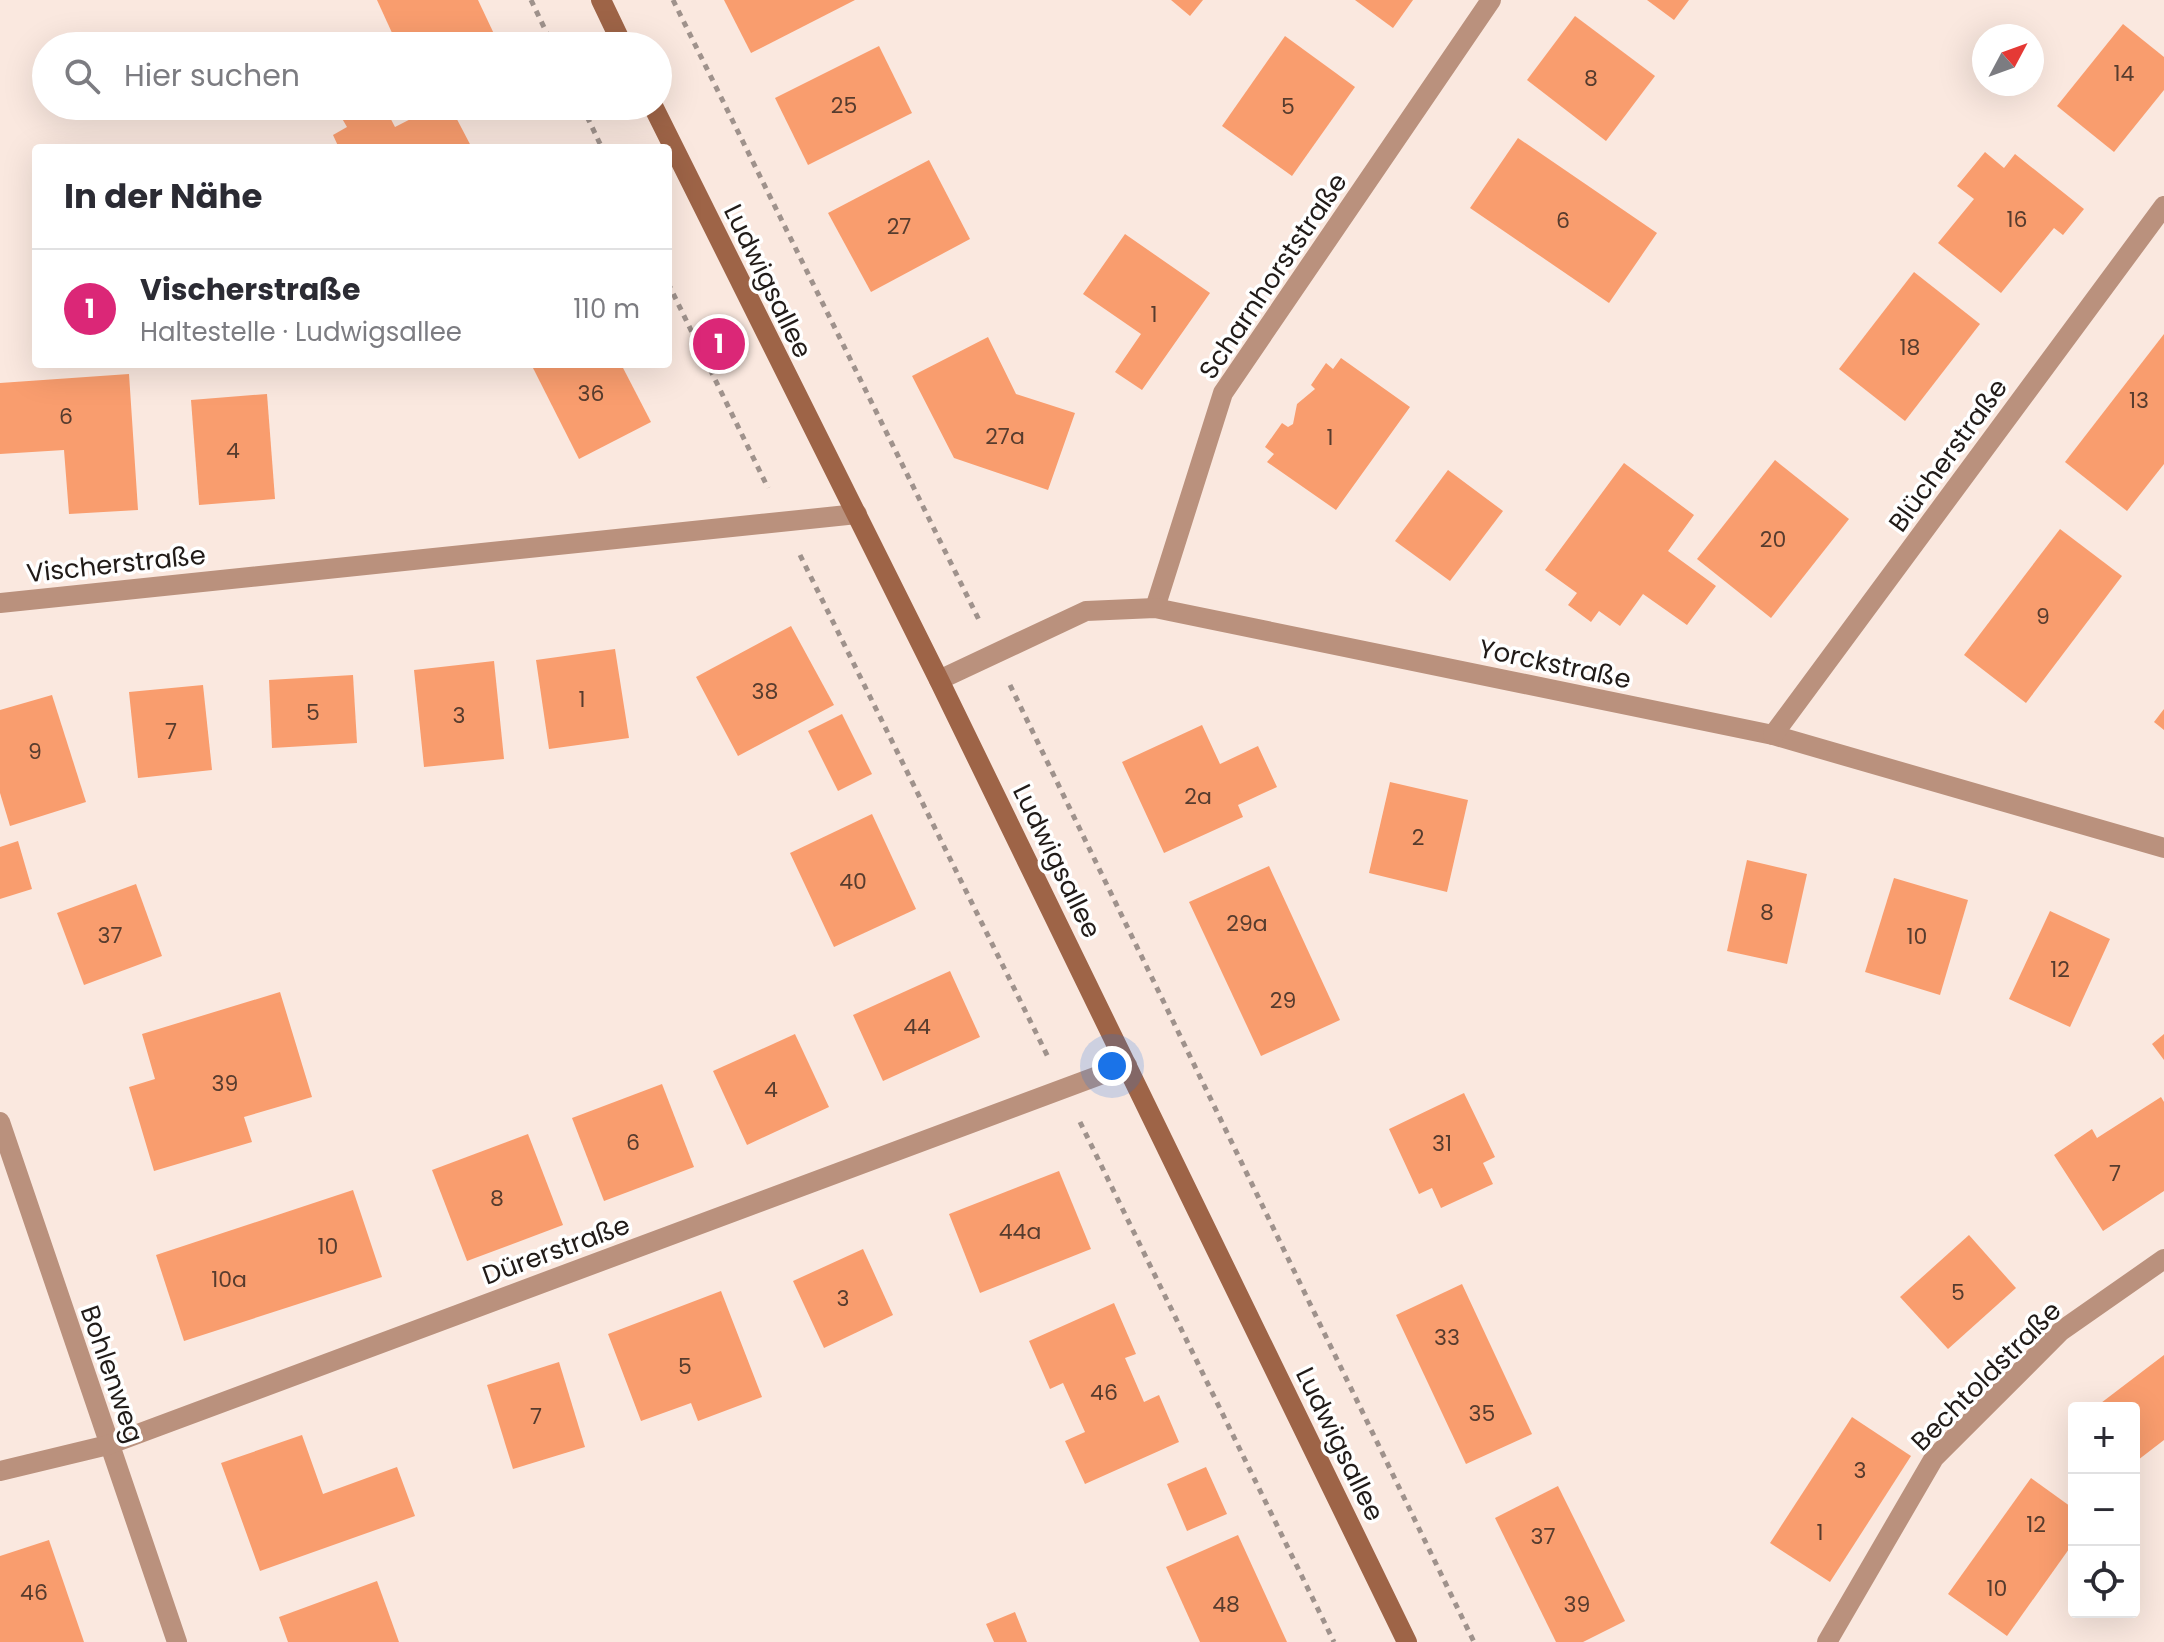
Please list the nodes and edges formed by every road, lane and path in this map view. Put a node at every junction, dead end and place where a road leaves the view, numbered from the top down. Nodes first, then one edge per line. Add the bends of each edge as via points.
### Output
1 (531, 0) edge
2 (601, 0) edge
3 (673, 0) edge
4 (1491, 0) edge
5 (546, 32) edge
6 (616, 32) edge
7 (589, 120) edge
8 (660, 120) edge
9 (600, 144) edge
10 (672, 144) edge
11 (672, 144) edge
12 (2164, 206) edge
13 (672, 291) edge
14 (857, 514) junction
15 (784, 522) junction
16 (0, 603) edge
17 (1155, 608) junction
18 (995, 653) junction
19 (939, 680) junction
20 (1773, 735) junction
21 (2164, 848) edge
22 (1127, 1065) junction
23 (1063, 1088) junction
24 (0, 1122) edge
25 (2164, 1259) edge
26 (108, 1445) junction
27 (0, 1471) edge
28 (177, 1642) edge
29 (1334, 1642) edge
30 (1407, 1642) edge
31 (1474, 1642) edge
32 (1827, 1642) edge

1 - 5 path
2 - 6 street
3 - 18 path
4 - 17 street, Scharnhorststraße via 1223,393
7 - 9 path
8 - 10 street, Ludwigsallee
11 - 14 street, Ludwigsallee
12 - 20 street, Blücherstraße
13 - 15 path
14 - 15 street, Vischerstraße
14 - 19 street, Ludwigsallee
15 - 16 street, Vischerstraße
15 - 23 path
17 - 18 street, Yorckstraße via 1086,611
17 - 20 street, Yorckstraße
18 - 19 street, Yorckstraße
18 - 31 path
19 - 22 street, Ludwigsallee
20 - 21 street, Yorckstraße
22 - 23 street, Dürerstraße
22 - 30 street, Ludwigsallee
23 - 26 street, Dürerstraße
23 - 29 path
24 - 26 street, Bohlenweg
25 - 32 street, Bechtoldstraße via 2061,1331 1934,1458
26 - 27 street, Dürerstraße
26 - 28 street, Bohlenweg

